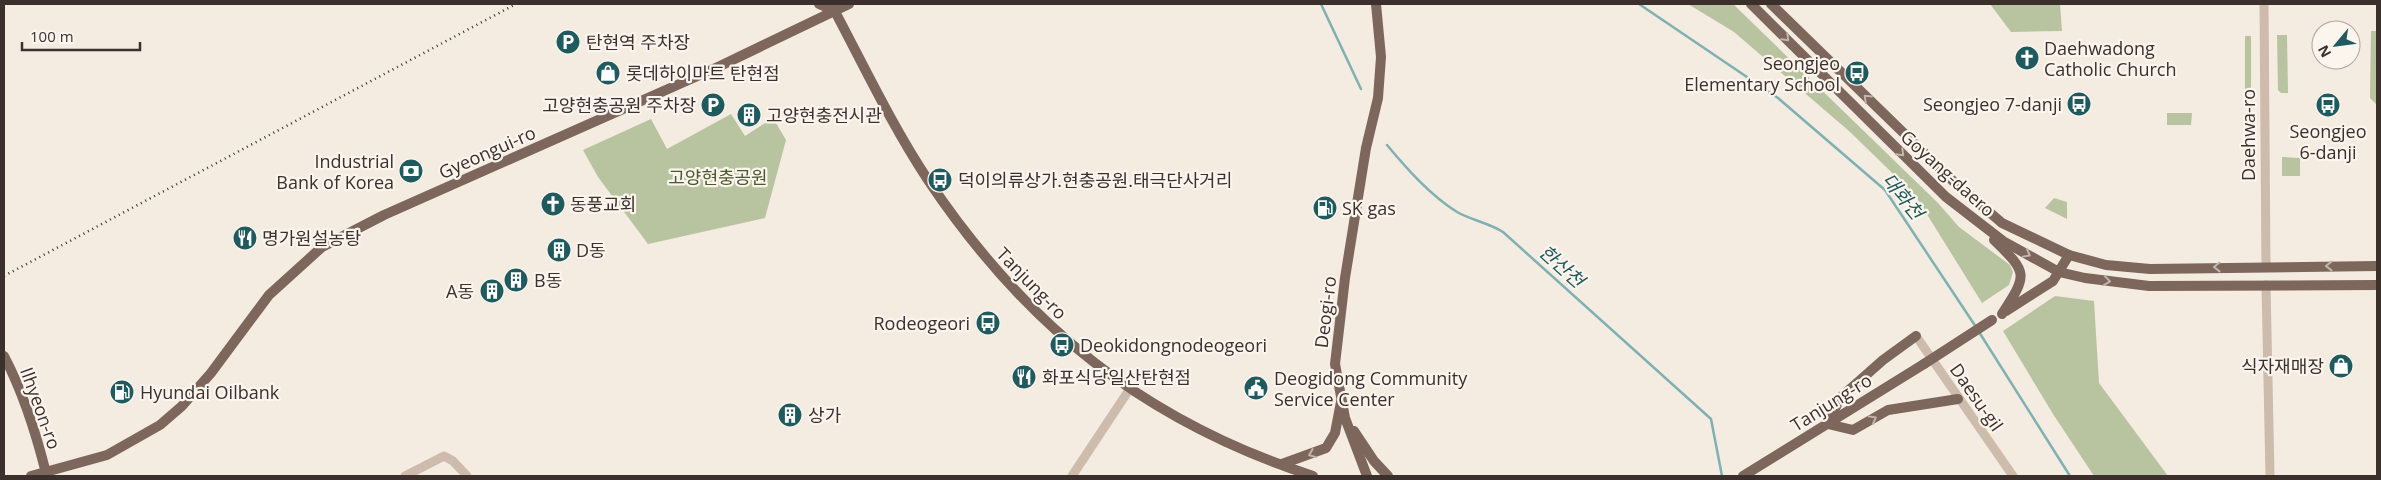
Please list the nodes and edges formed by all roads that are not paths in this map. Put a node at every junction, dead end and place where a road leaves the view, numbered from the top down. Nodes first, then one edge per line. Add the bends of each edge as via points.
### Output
1 (819, 4) edge
2 (849, 4) edge
3 (1376, 4) edge
4 (1751, 4) edge
5 (1771, 4) edge
6 (2264, 4) edge
7 (834, 6) edge
8 (1976, 222) junction
9 (2070, 255) junction
10 (2266, 266) junction
11 (2377, 266) edge
12 (2059, 272) junction
13 (2266, 285) junction
14 (2377, 285) edge
15 (2002, 314) junction
16 (1916, 336) joint
17 (4, 356) edge
18 (1129, 390) junction
19 (1958, 399) junction
20 (1342, 401) junction
21 (1345, 418) junction
22 (1828, 424) junction
23 (1282, 464) junction
24 (47, 474) edge
25 (31, 476) edge
26 (405, 476) edge
27 (467, 476) edge
28 (1072, 476) edge
29 (1313, 476) edge
30 (1367, 476) edge
31 (1388, 476) edge
32 (1744, 476) edge
33 (2013, 476) edge
34 (2270, 476) edge

1 - 7 main road
2 - 7 main road, Gyeongui-ro
3 - 20 main road, Deogi-ro via 1381,57 1378,98 1366,148 1335,364
4 -> 8 main road, Goyang-daero via 1946,197
9 -> 5 main road, Goyang-daero via 2002,222 1954,182
6 - 10 street, Daehwa-ro
7 - 18 main road, Tanjung-ro via 906,143 966,235 1038,316
7 - 24 main road, Gyeongui-ro via 694,78 384,216 322,247 269,295 211,373 160,425 107,455
8 -> 12 main road, Goyang-daero
8 - 15 main road via 2021,269 2020,283
10 -> 9 main road, Goyang-daero via 2150,269 2106,265
9 - 12 main road
11 -> 10 main road, Goyang-daero
12 -> 13 main road, Goyang-daero via 2149,286
12 - 15 main road via 2053,281
13 - 14 main road, Goyang-daero
13 - 34 street
15 - 22 main road, Tanjung-ro, bridge
16 - 19 street, Daesu-gil
16 - 22 main road via 1840,398
17 - 24 main road, Ilhyeon-ro via 20,390
18 - 23 main road, Tanjung-ro via 1216,438
18 - 28 street
22 -> 19 main road via 1853,430 1888,410
19 - 33 street, Daesu-gil
20 - 21 main road, Deogi-ro
20 -> 23 main road via 1334,433 1326,448
21 - 30 main road, Deogi-ro
21 - 31 main road
22 - 32 main road, Tanjung-ro
23 - 29 main road, Tanjung-ro
24 - 25 main road, Gyeongui-ro
26 - 27 street via 444,456

